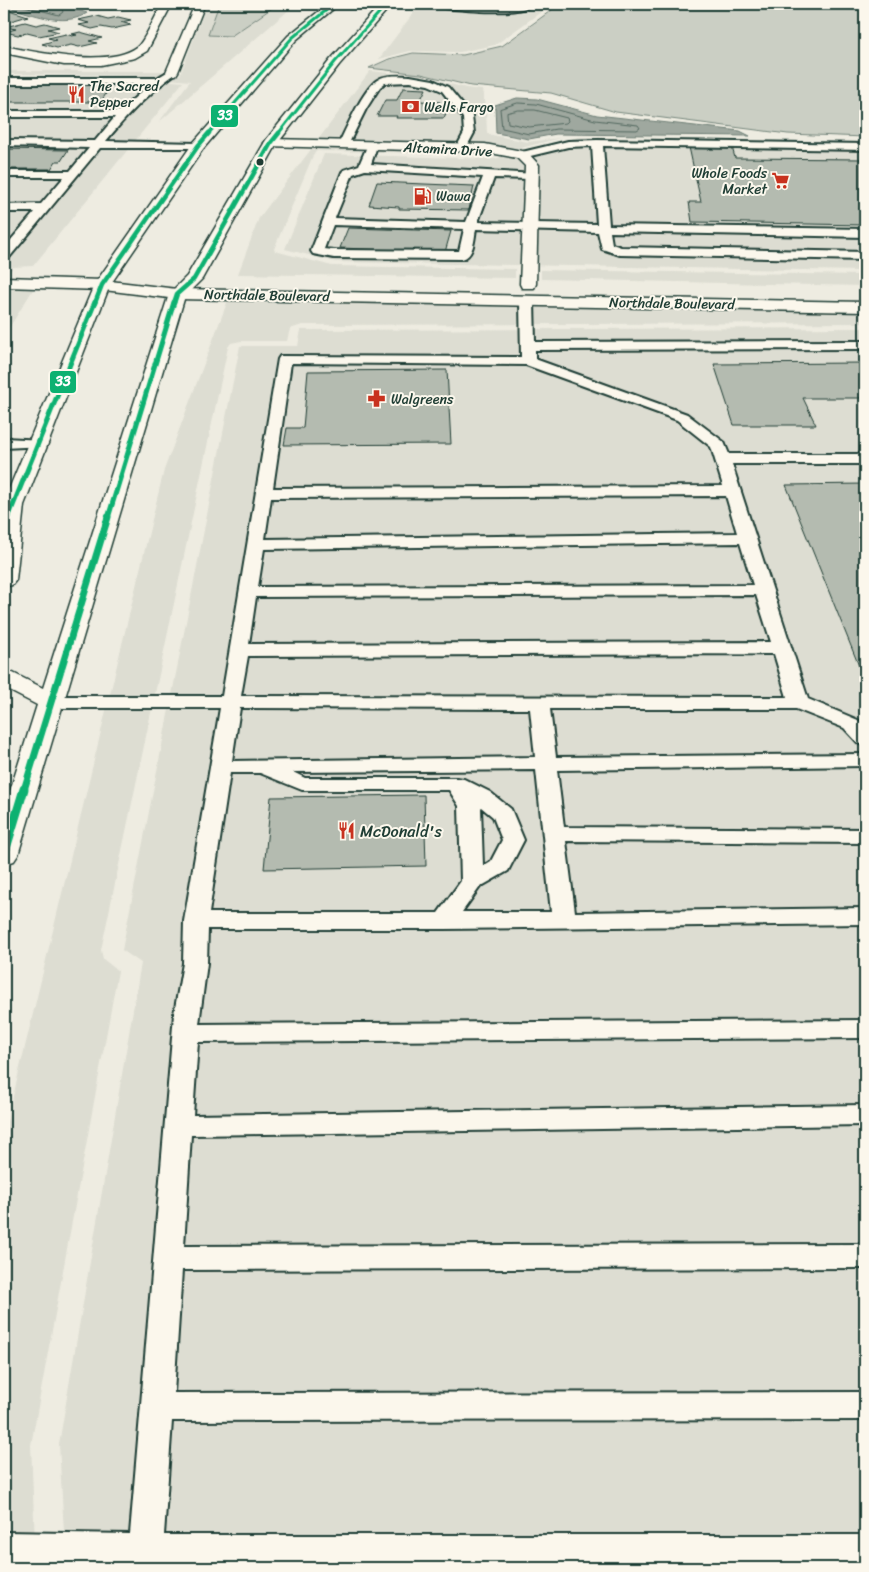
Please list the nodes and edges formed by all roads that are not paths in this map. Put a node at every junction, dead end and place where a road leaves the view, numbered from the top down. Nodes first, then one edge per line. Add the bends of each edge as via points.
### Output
1 (167, 4) edge
2 (200, 4) edge
3 (334, 4) edge
4 (387, 4) edge
5 (425, 4) edge
6 (446, 4) edge
7 (530, 4) edge
8 (4, 50) edge
9 (172, 72) joint
10 (159, 80) junction
11 (4, 81) edge
12 (4, 114) edge
13 (123, 114) junction
14 (4, 143) edge
15 (271, 143) junction
16 (597, 143) junction
17 (97, 144) junction
18 (343, 145) junction
19 (198, 146) junction
20 (372, 146) junction
21 (865, 147) edge
22 (461, 148) junction
23 (522, 156) junction
24 (364, 168) junction
25 (4, 174) edge
26 (72, 174) junction
27 (490, 174) junction
28 (531, 176) junction
29 (4, 208) edge
30 (44, 208) junction
31 (328, 221) junction
32 (471, 225) junction
33 (530, 227) junction
34 (604, 228) junction
35 (865, 233) edge
36 (4, 256) edge
37 (865, 256) edge
38 (194, 279) junction
39 (4, 282) edge
40 (410, 282) dead end
41 (508, 284) dead end
42 (548, 284) dead end
43 (102, 285) junction
44 (677, 287) dead end
45 (736, 289) junction
46 (528, 292) junction
47 (865, 292) edge
48 (177, 294) junction
49 (865, 307) edge
50 (865, 345) edge
51 (528, 354) junction
52 (4, 443) edge
53 (38, 443) junction
54 (722, 459) junction
55 (865, 459) edge
56 (732, 491) junction
57 (264, 493) junction
58 (16, 496) junction
59 (4, 527) edge
60 (748, 538) junction
61 (257, 544) junction
62 (4, 580) edge
63 (764, 590) junction
64 (249, 592) junction
65 (782, 648) junction
66 (240, 650) junction
67 (4, 678) edge
68 (51, 702) junction
69 (232, 702) junction
70 (539, 702) junction
71 (799, 703) junction
72 (865, 739) edge
73 (865, 760) edge
74 (546, 763) junction
75 (219, 767) junction
76 (262, 767) junction
77 (456, 784) junction
78 (554, 834) junction
79 (865, 836) edge
80 (4, 855) edge
81 (472, 882) junction
82 (865, 916) edge
83 (564, 920) junction
84 (196, 921) junction
85 (444, 921) junction
86 (865, 1029) edge
87 (186, 1033) junction
88 (865, 1114) edge
89 (179, 1124) junction
90 (865, 1256) edge
91 (168, 1258) junction
92 (865, 1406) edge
93 (157, 1407) junction
94 (4, 1548) edge
95 (865, 1551) edge
96 (144, 1559) edge

1 - 8 main road via 144,48 131,55 101,61 64,61
2 - 9 main road
3 - 19 main road via 292,38
4 - 15 main road via 335,62
5 - 6 lane
6 - 7 lane via 510,9
9 - 10 lane
10 - 11 lane
10 - 13 lane
12 - 13 lane
13 - 17 lane via 106,129
14 - 17 lane
15 - 18 main road, Altamira Drive
15 - 38 main road
16 - 21 lane
16 - 23 lane via 568,144
16 - 34 lane
17 - 19 lane
17 - 26 lane
18 - 20 main road, Altamira Drive
18 - 22 lane via 376,85 383,80 410,79 430,82 445,90 468,118 469,134
19 - 43 main road
20 - 22 main road, Altamira Drive
20 - 24 lane
22 - 23 main road, Altamira Drive via 485,148
23 - 28 main road via 532,165
24 - 27 lane
24 - 31 lane via 348,172
25 - 26 lane
26 - 30 lane
27 - 28 lane
27 - 32 lane
28 - 33 main road
29 - 30 lane
30 - 36 lane
31 - 32 lane
31 - 32 lane via 317,251 334,254 462,255
32 - 33 lane
33 - 34 lane
33 - 46 main road
34 - 35 lane
34 - 37 lane via 606,246 620,251
38 - 40 main road, Northdale Boulevard
38 - 43 main road, Northdale Boulevard
38 - 48 main road
39 - 43 main road
41 - 46 main road, Northdale Boulevard
42 - 46 main road, Northdale Boulevard
43 - 48 main road, Northdale Boulevard
43 - 53 main road
44 - 45 main road, Northdale Boulevard
45 - 46 main road via 535,297
45 - 47 main road, Northdale Boulevard
46 - 48 main road, Northdale Boulevard via 347,297
46 - 49 main road, Northdale Boulevard
46 - 51 lane
48 - 68 main road
50 - 51 lane
51 - 54 lane via 682,417 718,445
51 - 57 lane via 285,359
52 - 53 lane
53 - 58 main road
54 - 55 lane
54 - 56 lane
56 - 57 lane
56 - 60 lane
57 - 61 lane
58 - 59 main road
58 - 62 main road
60 - 61 lane
60 - 63 lane
61 - 64 lane
63 - 64 lane
63 - 65 lane
64 - 66 lane
65 - 66 lane
65 - 71 lane
66 - 69 lane
67 - 68 main road
68 - 69 lane
68 - 80 main road
69 - 70 lane
69 - 75 lane
70 - 71 lane
70 - 74 lane
71 - 72 lane via 851,724
73 - 74 lane
74 - 76 lane
74 - 78 lane
75 - 76 lane
75 - 84 lane
76 - 77 lane via 302,784
77 - 81 lane via 470,806
77 - 81 lane via 482,797 503,814 513,840 500,866
78 - 79 lane
78 - 83 lane
81 - 85 lane
82 - 83 lane
83 - 85 lane
84 - 85 lane
84 - 87 lane via 195,963
86 - 87 lane
87 - 89 lane
88 - 89 lane
89 - 91 lane
90 - 91 lane
91 - 93 lane
92 - 93 lane
93 - 96 lane
94 - 96 lane
95 - 96 lane

